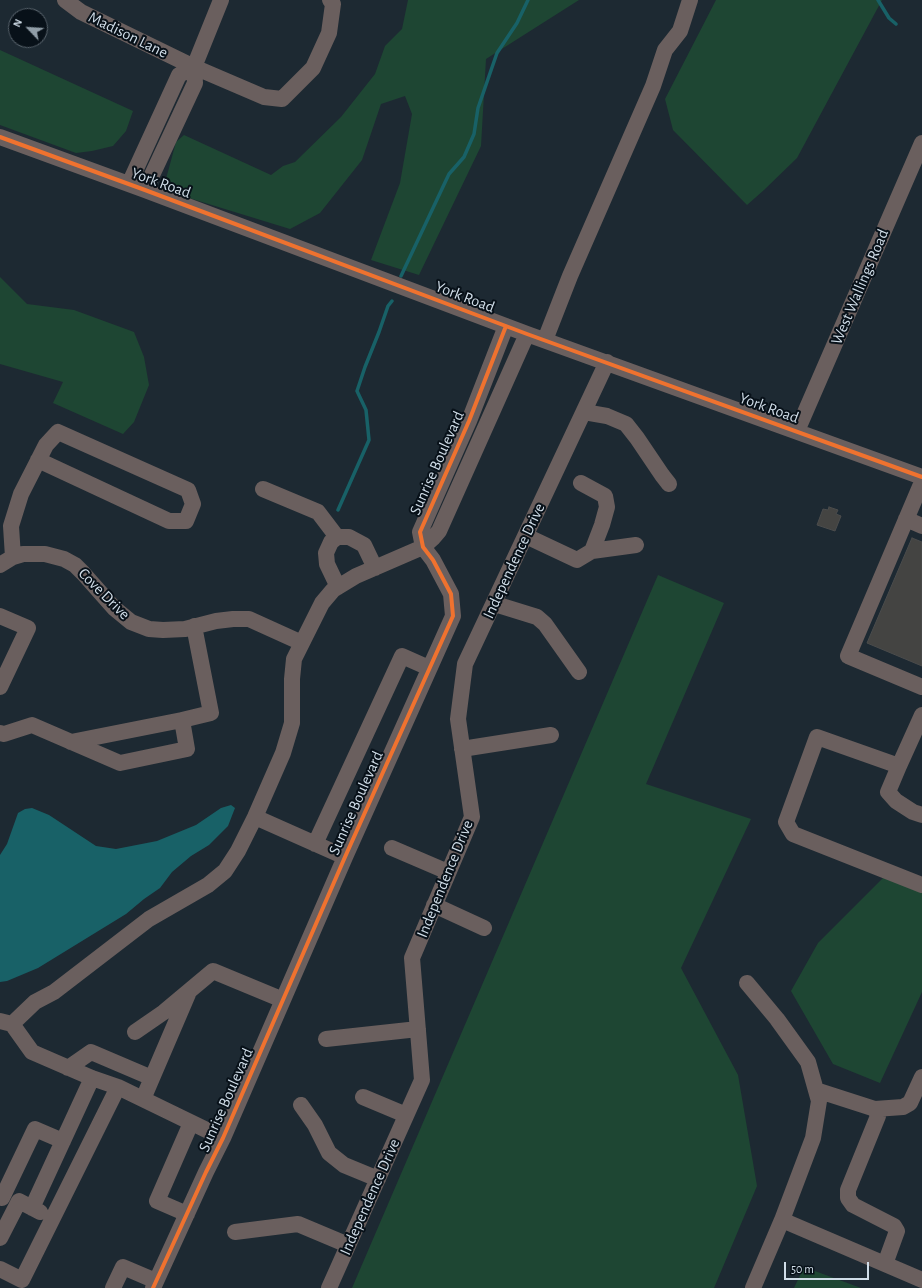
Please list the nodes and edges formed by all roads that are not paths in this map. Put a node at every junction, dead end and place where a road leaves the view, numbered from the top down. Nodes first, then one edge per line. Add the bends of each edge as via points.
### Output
1 (65, 0) edge
2 (221, 0) edge
3 (330, 0) edge
4 (690, 0) edge
5 (194, 67) junction
6 (0, 137) edge
7 (922, 143) edge
8 (129, 184) junction
9 (145, 190) junction
10 (506, 326) junction
11 (527, 334) junction
12 (545, 340) junction
13 (607, 362) junction
14 (584, 412) junction
15 (797, 431) junction
16 (38, 460) junction
17 (922, 477) edge
18 (922, 482) edge
19 (581, 483) dead end
20 (669, 484) dead end
21 (263, 489) dead end
22 (906, 519) junction
23 (922, 526) edge
24 (526, 536) junction
25 (337, 537) junction
26 (636, 545) dead end
27 (424, 547) junction
28 (592, 550) junction
29 (6, 561) edge
30 (375, 568) junction
31 (338, 587) junction
32 (495, 604) junction
33 (0, 616) edge
34 (194, 626) junction
35 (302, 642) junction
36 (429, 668) junction
37 (579, 672) dead end
38 (0, 687) edge
39 (922, 687) edge
40 (922, 715) edge
41 (182, 720) junction
42 (0, 733) edge
43 (551, 735) dead end
44 (71, 742) junction
45 (462, 749) junction
46 (899, 766) junction
47 (922, 815) edge
48 (255, 817) junction
49 (315, 844) junction
50 (392, 848) dead end
51 (345, 857) junction
52 (448, 872) junction
53 (922, 885) edge
54 (434, 905) junction
55 (484, 928) dead end
56 (747, 983) dead end
57 (189, 991) junction
58 (283, 1000) junction
59 (6, 1022) edge
60 (418, 1029) junction
61 (135, 1032) dead end
62 (326, 1039) dead end
63 (68, 1068) junction
64 (922, 1077) edge
65 (92, 1078) junction
66 (152, 1078) junction
67 (118, 1087) junction
68 (816, 1090) junction
69 (363, 1097) dead end
70 (143, 1099) junction
71 (301, 1105) dead end
72 (875, 1110) junction
73 (406, 1115) junction
74 (191, 1123) junction
75 (223, 1138) junction
76 (63, 1142) junction
77 (378, 1179) junction
78 (1, 1198) edge
79 (25, 1204) junction
80 (187, 1214) junction
81 (52, 1218) junction
82 (782, 1220) junction
83 (235, 1232) dead end
84 (0, 1238) edge
85 (348, 1245) junction
86 (884, 1264) junction
87 (0, 1269) edge
88 (922, 1280) edge
89 (154, 1285) edge
90 (113, 1288) edge
91 (329, 1288) edge
92 (753, 1288) edge

1 - 5 street, Madison Lane via 81,12
2 - 5 street
3 - 5 street, Madison Lane via 333,4 329,33 313,68 282,99 264,97
4 - 12 street via 680,31 665,50
5 - 8 street via 179,75
5 - 9 street via 195,83
6 - 8 street, York Road
7 - 15 street, West Wallings Road
8 - 9 street, York Road
9 - 10 street, York Road
10 - 11 street, York Road
10 - 27 street, Sunrise Boulevard via 469,421 420,532
11 - 12 street, York Road
11 - 27 street, Sunrise Boulevard via 439,531
12 - 13 street, York Road
13 - 14 street, Independence Drive
13 - 15 street, York Road
14 - 20 street via 607,416 626,424
14 - 24 street, Independence Drive
15 - 17 street, York Road
16 - 16 street via 46,445 58,432 188,490 193,504 186,521 169,521
16 - 29 street via 21,494 11,526
18 - 22 street
19 - 28 street via 605,496 607,507
21 - 25 street via 318,512
22 - 23 street
22 - 39 street via 848,656
24 - 28 street via 577,560
24 - 32 street, Independence Drive
25 - 30 street via 349,537 364,545
25 - 31 street via 331,542 326,559
26 - 28 street
27 - 30 street, Sunrise Boulevard
27 - 36 street, Sunrise Boulevard via 451,594 453,616
29 - 34 street, Cove Drive via 23,554 54,555 75,565 131,622 149,629 163,630
30 - 31 street, Sunrise Boulevard
31 - 35 street, Sunrise Boulevard via 322,603
32 - 37 street via 537,618 545,624
32 - 45 street, Independence Drive via 465,664 458,719
33 - 38 street via 28,628
34 - 35 street, Cove Drive via 232,619 250,620
34 - 41 street via 211,713
35 - 48 street, Sunrise Boulevard via 294,659 292,723 283,753
36 - 49 street via 402,656
36 - 51 street, Sunrise Boulevard
40 - 46 street
41 - 44 street
41 - 44 street via 187,749 120,763
42 - 44 street via 32,725
43 - 45 street
45 - 52 street, Independence Drive via 472,817
46 - 47 street via 888,792 896,801
46 - 53 street via 816,737 786,822 793,834
48 - 49 street
48 - 59 street, Sunrise Boulevard via 225,871 208,885 149,919 54,992
49 - 51 street
50 - 52 street
51 - 58 street, Sunrise Boulevard
52 - 54 street, Independence Drive
54 - 55 street
54 - 60 street, Independence Drive via 412,958
56 - 68 street via 778,1019 808,1062
57 - 58 street via 213,971
57 - 61 street
57 - 66 street
58 - 75 street, Sunrise Boulevard
59 - 63 street, Sunrise Boulevard via 32,1052
60 - 62 street
60 - 73 street, Independence Drive via 422,1080
63 - 65 street, Sunrise Boulevard
63 - 66 street via 91,1052
64 - 72 street via 910,1103 904,1107
65 - 67 street, Sunrise Boulevard
65 - 76 street
66 - 70 street
67 - 70 street, Sunrise Boulevard
67 - 81 street
68 - 72 street
68 - 82 street via 819,1101 813,1138
69 - 73 street
70 - 74 street, Sunrise Boulevard
71 - 77 street via 315,1124 330,1153 344,1165
72 - 86 street via 878,1116 848,1190 848,1198 853,1205 894,1226 897,1231
73 - 77 street, Independence Drive
74 - 75 street, Sunrise Boulevard
74 - 80 street via 156,1201
75 - 80 street, Sunrise Boulevard
76 - 78 street via 35,1129
76 - 79 street
77 - 85 street, Independence Drive
78 - 79 street
79 - 81 street
79 - 84 street
80 - 89 street, Sunrise Boulevard
81 - 87 street via 22,1280
82 - 86 street
82 - 92 street
83 - 85 street via 298,1224
85 - 91 street, Independence Drive
86 - 88 street
89 - 90 street via 123,1267

